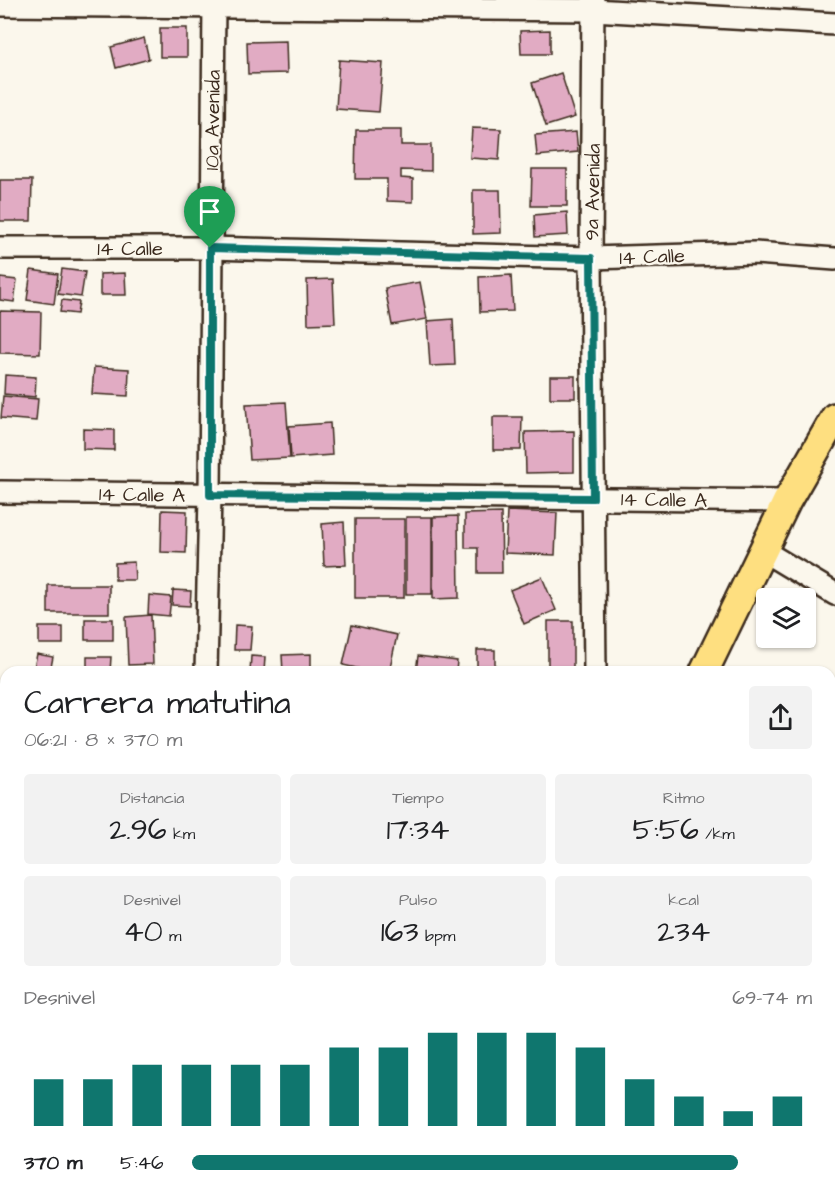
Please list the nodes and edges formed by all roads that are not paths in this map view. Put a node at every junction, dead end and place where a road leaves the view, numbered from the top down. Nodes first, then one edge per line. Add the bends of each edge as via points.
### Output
1 (0, 4) edge
2 (214, 4) edge
3 (593, 5) edge
4 (835, 24) edge
5 (0, 248) edge
6 (210, 248) junction
7 (591, 258) junction
8 (835, 259) edge
9 (835, 417) edge
10 (0, 492) edge
11 (210, 495) junction
12 (593, 498) junction
13 (787, 501) junction
14 (762, 550) junction
15 (835, 594) edge
16 (206, 666) edge
17 (595, 666) edge
18 (707, 666) edge

1 - 2 street
2 - 3 street
2 - 6 street, 10a Avenida
3 - 4 street
3 - 7 street, 9a Avenida
5 - 6 street, 14 Calle
6 - 7 street, 14 Calle
6 - 11 street, 10a Avenida
7 - 8 street, 14 Calle via 754,253
7 - 12 street, 9a Avenida
9 - 13 main road
10 - 11 street, 14 Calle A
11 - 12 street, 14 Calle A
11 - 16 street, 10a Avenida
12 - 13 street, 14 Calle A
12 - 17 street, 9a Avenida
13 - 14 main road
14 - 15 street
14 - 18 main road

